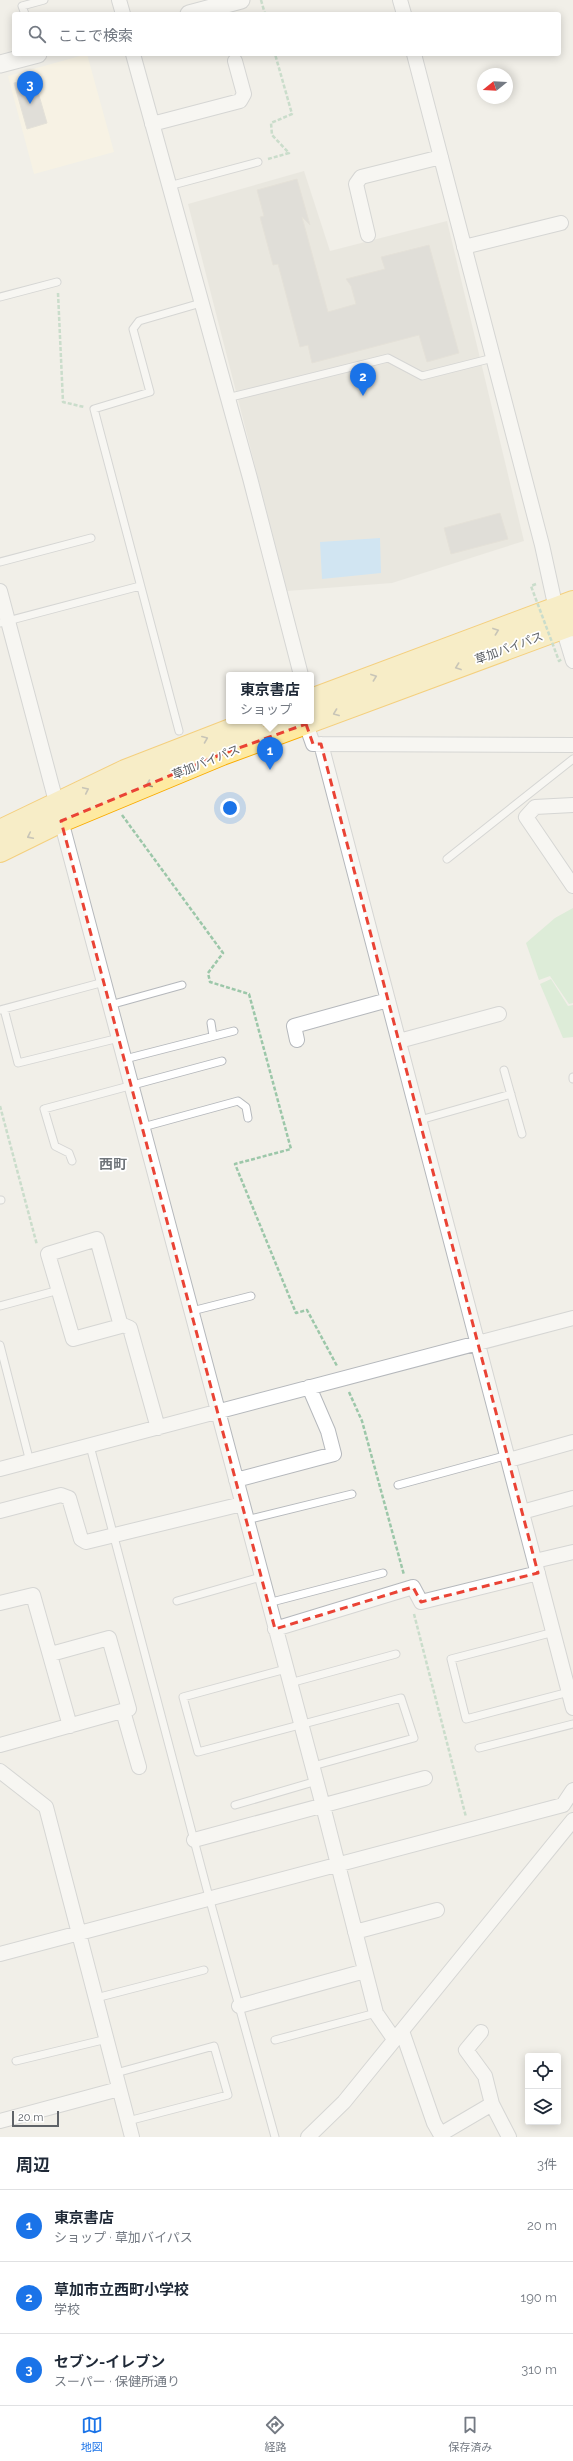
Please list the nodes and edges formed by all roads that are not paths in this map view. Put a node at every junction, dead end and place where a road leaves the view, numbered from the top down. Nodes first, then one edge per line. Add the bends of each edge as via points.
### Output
1 (44, 0) edge
2 (119, 0) edge
3 (241, 0) edge
4 (400, 0) edge
5 (24, 12) edge
6 (122, 12) edge
7 (196, 12) edge
8 (403, 12) edge
9 (30, 56) edge
10 (134, 56) edge
11 (415, 56) edge
12 (235, 61) dead end
13 (0, 64) edge
14 (152, 124) junction
15 (441, 157) junction
16 (258, 162) road end
17 (169, 186) junction
18 (561, 223) dead end
19 (368, 235) dead end
20 (464, 247) junction
21 (57, 282) road end
22 (0, 297) edge
23 (201, 303) junction
24 (493, 358) junction
25 (227, 398) junction
26 (91, 538) dead end
27 (0, 562) edge
28 (140, 586) junction
29 (0, 591) edge
30 (566, 616) edge
31 (4, 622) edge
32 (568, 660) edge
33 (300, 672) edge
34 (314, 699) edge
35 (314, 721) edge
36 (246, 724) edge
37 (306, 724) joint
38 (179, 731) dead end
39 (321, 744) junction
40 (573, 745) edge
41 (573, 759) edge
42 (573, 805) edge
43 (59, 812) junction
44 (0, 831) edge
45 (0, 851) edge
46 (447, 859) dead end
47 (573, 886) edge
48 (104, 982) junction
49 (182, 985) dead end
50 (388, 1000) junction
51 (110, 1005) junction
52 (2, 1009) edge
53 (499, 1014) dead end
54 (211, 1024) dead end
55 (234, 1031) dead end
56 (213, 1036) junction
57 (119, 1038) junction
58 (297, 1040) dead end
59 (399, 1041) junction
60 (125, 1059) junction
61 (222, 1061) dead end
62 (504, 1070) dead end
63 (132, 1085) junction
64 (511, 1094) junction
65 (248, 1118) dead end
66 (420, 1120) junction
67 (143, 1127) junction
68 (522, 1134) dead end
69 (72, 1161) dead end
70 (59, 1290) junction
71 (251, 1296) dead end
72 (0, 1306) edge
73 (192, 1311) junction
74 (572, 1322) edge
75 (121, 1326) junction
76 (476, 1342) junction
77 (0, 1345) edge
78 (308, 1387) junction
79 (218, 1410) junction
80 (158, 1428) junction
81 (573, 1442) edge
82 (90, 1446) junction
83 (508, 1457) junction
84 (30, 1462) junction
85 (0, 1469) edge
86 (236, 1480) junction
87 (398, 1485) dead end
88 (352, 1494) dead end
89 (573, 1498) edge
90 (242, 1504) junction
91 (0, 1511) edge
92 (522, 1512) junction
93 (246, 1520) junction
94 (113, 1535) junction
95 (573, 1552) edge
96 (537, 1568) junction
97 (383, 1573) dead end
98 (261, 1577) junction
99 (177, 1601) dead end
100 (0, 1603) edge
101 (268, 1603) junction
102 (275, 1629) junction
103 (554, 1632) junction
104 (51, 1654) junction
105 (396, 1654) dead end
106 (286, 1669) junction
107 (290, 1683) junction
108 (569, 1692) junction
109 (573, 1708) edge
110 (123, 1711) junction
111 (573, 1724) edge
112 (70, 1726) junction
113 (301, 1726) junction
114 (0, 1745) edge
115 (479, 1748) dead end
116 (313, 1766) junction
117 (139, 1767) dead end
118 (0, 1770) edge
119 (425, 1778) dead end
120 (317, 1781) junction
121 (573, 1790) edge
122 (235, 1805) dead end
123 (323, 1806) junction
124 (573, 1820) edge
125 (194, 1840) junction
126 (338, 1864) junction
127 (209, 1897) junction
128 (437, 1910) dead end
129 (355, 1932) junction
130 (78, 1934) junction
131 (0, 1954) edge
132 (204, 1970) dead end
133 (365, 1971) junction
134 (96, 1998) junction
135 (239, 2006) junction
136 (376, 2013) junction
137 (481, 2032) dead end
138 (398, 2035) junction
139 (107, 2039) junction
140 (275, 2040) dead end
141 (16, 2061) dead end
142 (116, 2073) junction
143 (119, 2089) junction
144 (492, 2104) junction
145 (0, 2121) edge
146 (128, 2121) junction
147 (315, 2135) edge
148 (441, 2136) edge
149 (132, 2137) edge
150 (275, 2137) edge
151 (509, 2137) edge

1 - 5 lane via 22,6
2 - 6 street
3 - 7 street
4 - 8 street
9 - 13 street
10 - 14 street
11 - 15 street
12 - 14 street via 244,94 240,101
14 - 17 street
15 - 19 street via 361,177 356,184
15 - 20 street
16 - 17 lane
17 - 23 street
18 - 20 street
20 - 24 street
21 - 22 lane
23 - 25 street
23 - 28 lane via 139,320 133,329 150,392 94,409
24 - 25 lane via 422,376 388,358
24 - 30 street via 542,545
25 - 33 street
26 - 27 lane
28 - 31 lane
28 - 38 lane
29 - 31 street
30 - 32 street
34 -> 30 highway, 草加バイパス
30 -> 35 highway, 草加バイパス
31 - 43 street
43 -> 36 highway, 草加バイパス via 125,772
37 - 39 street via 313,744
37 -> 43 highway, 草加バイパス
39 - 40 street
39 - 50 street
41 - 46 lane
42 - 47 street via 535,807 526,817
43 - 44 highway, 草加バイパス
43 -> 45 highway, 草加バイパス
43 - 48 street
48 - 51 street
48 - 52 lane
49 - 51 lane
50 - 58 street via 294,1026
50 - 59 street
51 - 57 street
52 - 57 lane via 18,1063
53 - 59 street
54 - 56 lane
55 - 56 lane
56 - 60 lane
57 - 60 street
59 - 66 street
60 - 63 street
61 - 63 lane
62 - 64 lane
63 - 67 street
63 - 69 lane via 44,1109 55,1146 69,1152
64 - 66 lane
64 - 68 lane
65 - 67 lane via 246,1107 238,1101
66 - 76 street
67 - 73 street
70 - 72 lane
70 - 75 street via 73,1339
70 - 75 street via 48,1254 97,1239
71 - 73 lane
73 - 79 street
74 - 76 street
75 - 80 street via 130,1328
76 - 78 street
76 - 83 street
77 - 84 lane
78 - 79 street
78 - 86 street via 328,1431 334,1454
79 - 80 street
79 - 86 street
80 - 82 street
81 - 83 street
82 - 84 street
82 - 94 lane
83 - 87 lane
83 - 92 street
84 - 85 street
86 - 90 street
88 - 93 lane
89 - 92 street
90 - 93 street
90 - 94 street
91 - 94 street via 61,1495 69,1498 80,1539 86,1542
92 - 96 street
93 - 98 street
94 - 125 lane
95 - 96 street
96 - 102 street via 421,1602 413,1587
96 - 103 street
97 - 101 lane
98 - 99 lane
98 - 101 street
100 - 104 street via 33,1594
101 - 102 street
102 - 106 street
103 - 108 street
103 - 108 lane via 451,1659 466,1720
104 - 110 street via 109,1638 129,1710
104 - 112 street
105 - 107 lane
106 - 107 street
106 - 113 lane via 183,1697 198,1752
107 - 113 street
108 - 109 street
110 - 112 street
110 - 117 street
111 - 115 lane
112 - 114 street
113 - 116 street
113 - 116 lane via 402,1698 414,1738
116 - 120 street
118 - 130 street via 46,1807
119 - 123 street
120 - 122 lane
120 - 123 street
121 - 126 street via 563,1805
123 - 125 street
123 - 126 street
124 - 138 street
125 - 127 lane
126 - 127 street
126 - 129 street
127 - 130 street
127 - 135 lane
128 - 129 street
129 - 133 street
130 - 131 street
130 - 134 street
132 - 134 lane
133 - 135 street
133 - 136 street
134 - 139 street
135 - 150 lane
136 - 138 street
136 - 140 lane
137 - 144 street via 466,2050 485,2076
138 - 147 street
138 - 148 street
139 - 141 lane
139 - 142 street
142 - 143 street
142 - 146 lane via 214,2046 228,2094
143 - 145 street
143 - 146 street
144 - 148 street
144 - 151 street
146 - 149 street

